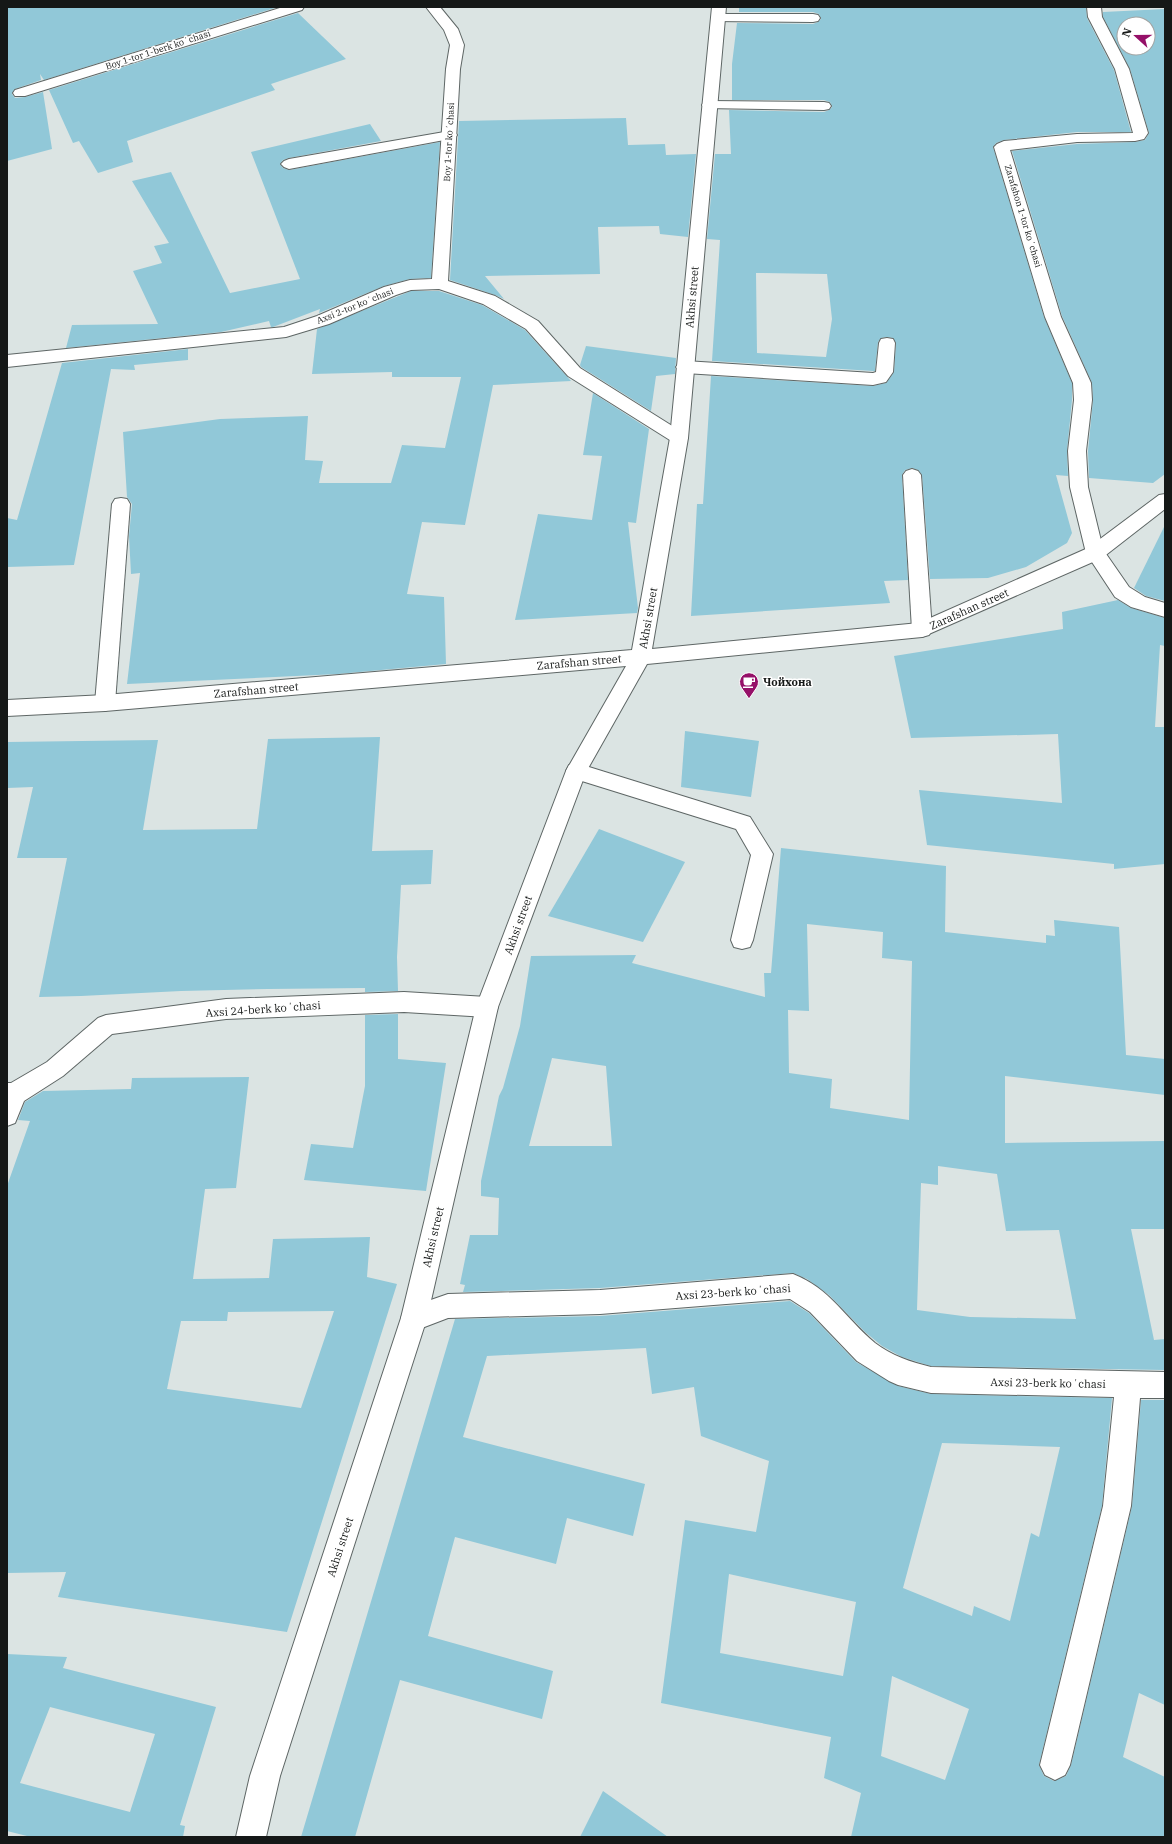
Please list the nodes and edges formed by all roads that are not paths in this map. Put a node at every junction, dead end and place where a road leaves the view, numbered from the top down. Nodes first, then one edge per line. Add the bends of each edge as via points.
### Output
1 (296, 7) edge
2 (433, 7) edge
3 (1094, 7) edge
4 (718, 13) edge
5 (813, 18) dead end
6 (20, 93) dead end
7 (710, 105) junction
8 (824, 106) dead end
9 (450, 135) junction
10 (289, 164) dead end
11 (440, 284) junction
12 (887, 343) dead end
13 (7, 361) edge
14 (685, 367) junction
15 (679, 438) junction
16 (912, 475) dead end
17 (1165, 500) edge
18 (121, 504) dead end
19 (1095, 553) junction
20 (1165, 610) edge
21 (922, 630) junction
22 (641, 657) junction
23 (105, 703) junction
24 (7, 708) edge
25 (576, 771) junction
26 (742, 940) dead end
27 (487, 1007) junction
28 (9, 1101) edge
29 (414, 1318) junction
30 (1128, 1385) junction
31 (1165, 1385) edge
32 (1055, 1765) dead end
33 (251, 1837) edge

1 - 6 street, Boy 1-tor 1-berk koʼchasi
2 - 9 street, Boy 1-tor koʼchasi via 451,30 456,45
3 - 19 street, Zarafshon 1-tor koʼchasi via 1095,17 1122,69 1140,136 1078,138 1002,147 1053,317 1082,383 1083,400 1077,451 1079,487
4 - 5 street
4 - 7 street, Akhsi street
7 - 8 street
7 - 14 street, Akhsi street
9 - 10 street
9 - 11 street, Boy 1-tor koʼchasi
11 - 13 street, Аxsi 2-tor koʼchasi via 410,285 390,291 323,320 286,332
11 - 15 street, Аxsi 2-tor koʼchasi via 488,300 532,325 574,372
12 - 14 street via 884,372 880,378 873,379
14 - 15 street, Akhsi street
15 - 22 street, Akhsi street
16 - 21 street
17 - 19 street, Zarafshan street
18 - 23 street
19 - 20 street via 1122,592 1138,602
19 - 21 street, Zarafshan street
21 - 22 street, Zarafshan street
22 - 23 street, Zarafshan street
22 - 25 street, Akhsi street
23 - 24 street, Zarafshan street
25 - 26 street via 743,823 762,854
25 - 27 street, Akhsi street
27 - 28 street, Аxsi 24-berk koʼchasi via 404,1002 226,1009 106,1025 55,1069
27 - 29 street, Akhsi street
29 - 30 street, Аxsi 23-berk koʼchasi via 448,1306 600,1302 793,1286 819,1303 866,1352 898,1372 931,1380
29 - 33 street, Akhsi street via 265,1776
30 - 31 street, Аxsi 23-berk koʼchasi
30 - 32 street via 1116,1506

